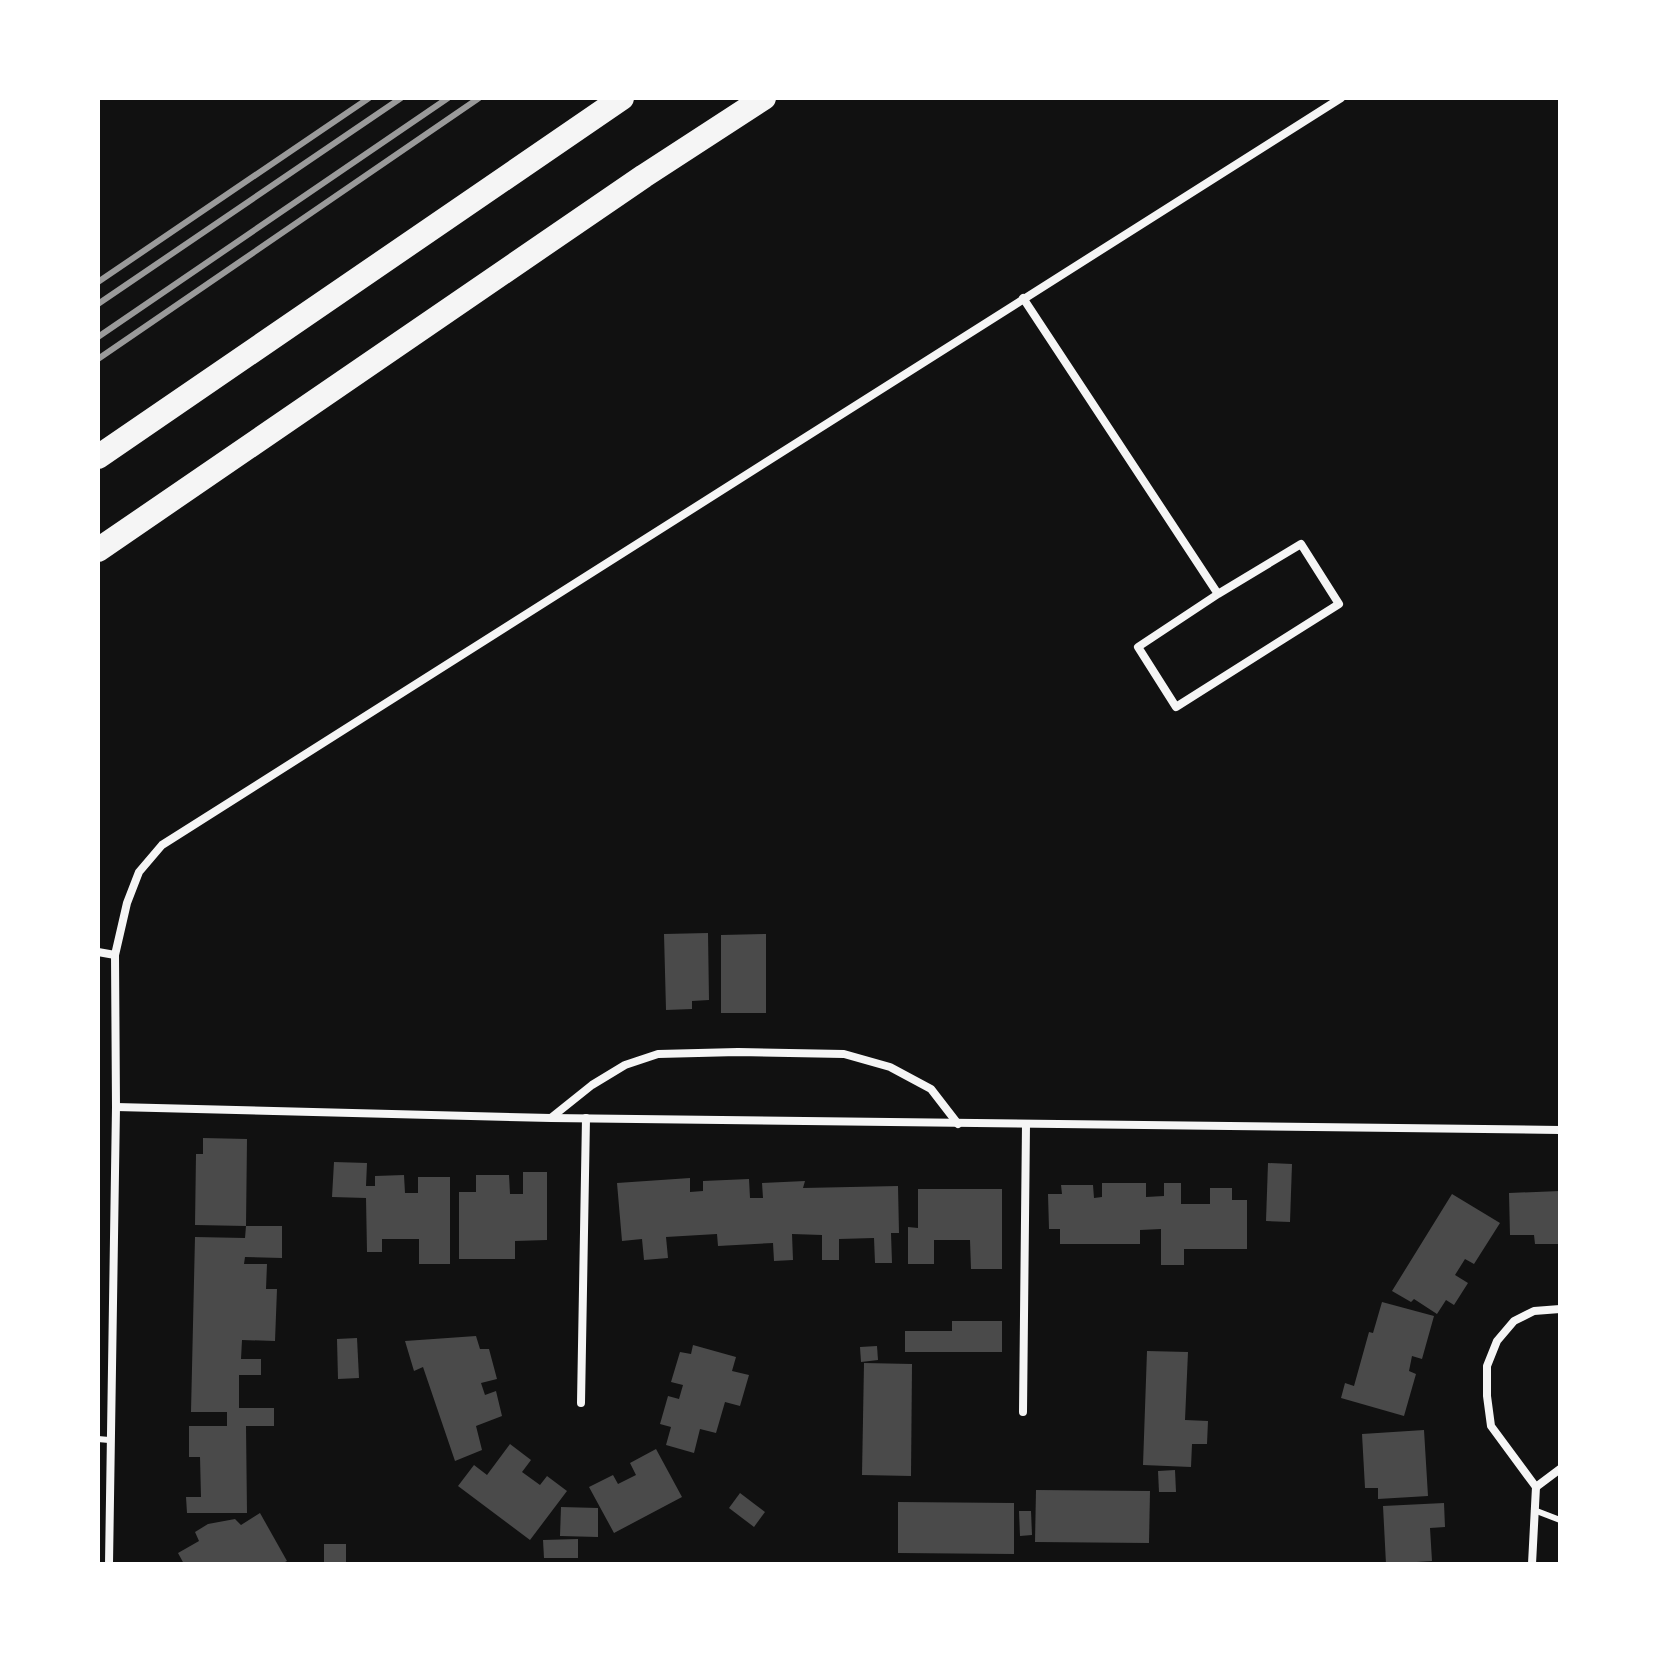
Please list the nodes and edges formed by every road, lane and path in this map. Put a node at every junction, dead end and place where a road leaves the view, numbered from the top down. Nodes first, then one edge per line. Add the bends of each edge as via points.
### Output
1 (622, 98) edge
2 (764, 98) edge
3 (1341, 98) edge
4 (1023, 298) junction
5 (98, 457) edge
6 (98, 550) edge
7 (1218, 594) junction
8 (98, 952) edge
9 (115, 955) junction
10 (116, 1107) junction
11 (551, 1118) junction
12 (586, 1118) junction
13 (958, 1124) junction
14 (1026, 1124) junction
15 (1560, 1130) edge
16 (1560, 1309) edge
17 (581, 1403) dead end
18 (1023, 1412) dead end
19 (98, 1439) edge
20 (109, 1440) junction
21 (1560, 1469) edge
22 (1536, 1487) junction
23 (1534, 1510) junction
24 (1560, 1520) edge
25 (98, 1562) edge
26 (109, 1563) edge
27 (1532, 1564) edge

1 - 5 highway
2 - 6 highway
3 - 4 street
4 - 7 street
4 - 9 street via 162,845 139,872
7 - 7 street via 1301,544 1339,604 1176,707 1138,647
8 - 9 street
9 - 10 street
10 - 11 street
10 - 20 street
11 - 12 street
11 - 13 street via 625,1065 658,1054 753,1052 844,1054 890,1067 931,1089
12 - 13 street
12 - 17 street
13 - 14 street
14 - 15 street
14 - 18 street
16 - 22 street via 1534,1311 1514,1321 1497,1341 1487,1366 1491,1426
19 - 20 lane
20 - 26 street
21 - 22 street
22 - 23 street
23 - 24 lane
23 - 27 street
25 - 26 lane

